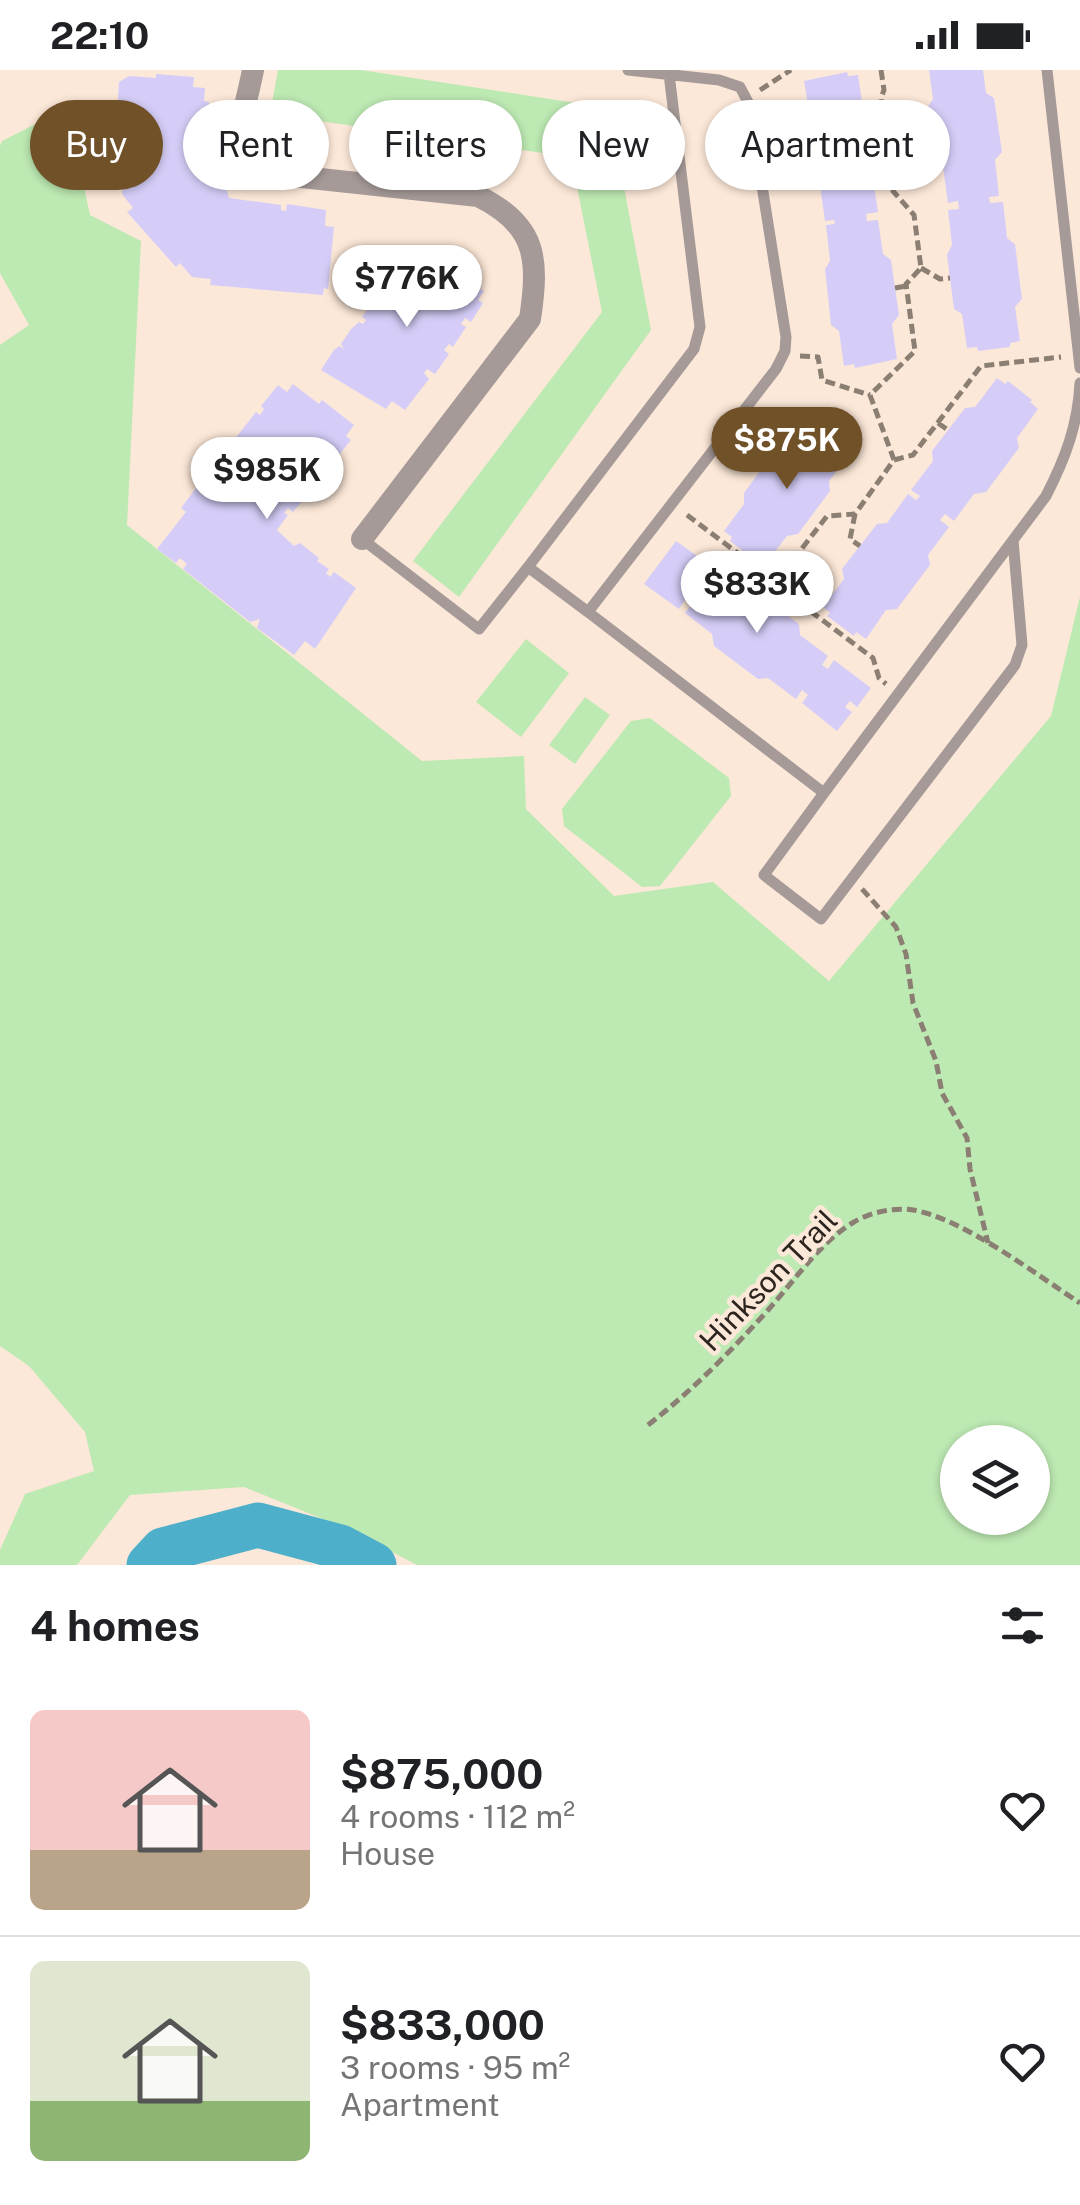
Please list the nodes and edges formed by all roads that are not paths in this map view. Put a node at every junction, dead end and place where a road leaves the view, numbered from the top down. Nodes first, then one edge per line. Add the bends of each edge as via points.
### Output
1 (252, 70) edge
2 (628, 70) edge
3 (1046, 70) edge
4 (669, 74) junction
5 (1079, 362) edge
6 (1080, 383) edge
7 (362, 539) joint
8 (1013, 540) junction
9 (528, 567) junction
10 (588, 612) junction
11 (824, 793) junction

1 - 7 street via 242,131 250,162 284,175 478,196 517,222 532,248 530,319
2 - 4 lane
3 - 5 lane
4 - 9 lane via 700,328 694,349
4 - 10 lane via 719,80 740,87 747,99 786,337 776,369
6 - 8 lane via 1066,456
7 - 9 lane via 479,630
8 - 11 lane
8 - 11 lane via 1022,645 1015,665 821,919 764,874
9 - 10 lane
10 - 11 lane

